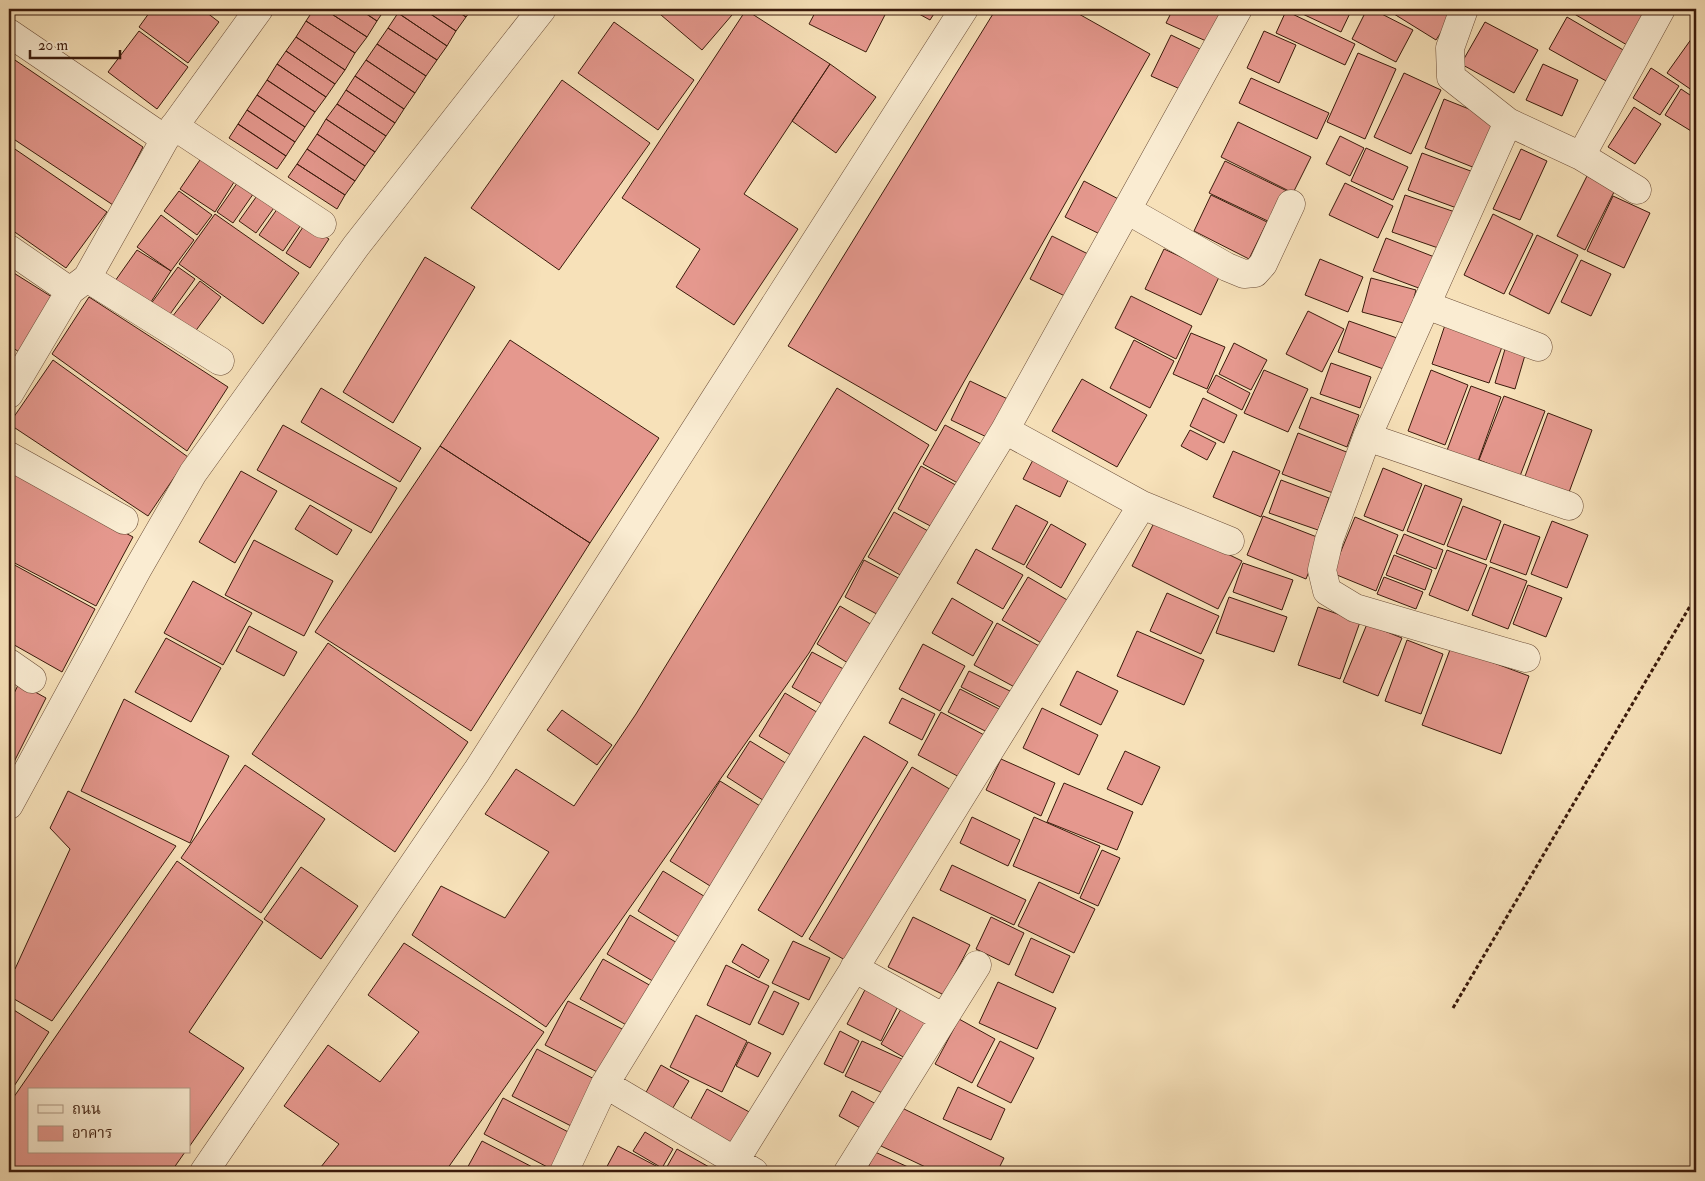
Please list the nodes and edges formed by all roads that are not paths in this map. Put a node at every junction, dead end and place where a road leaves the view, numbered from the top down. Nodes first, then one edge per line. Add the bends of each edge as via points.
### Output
1 (259, 9) edge
2 (542, 9) edge
3 (964, 9) edge
4 (1238, 9) edge
5 (1464, 9) edge
6 (1662, 9) edge
7 (9, 33) edge
8 (1508, 122) junction
9 (170, 133) junction
10 (1581, 156) junction
11 (1637, 190) dead end
12 (1291, 204) dead end
13 (1127, 210) junction
14 (322, 224) dead end
15 (9, 249) edge
16 (78, 284) junction
17 (1426, 305) junction
18 (1538, 347) dead end
19 (220, 361) dead end
20 (9, 394) edge
21 (1005, 430) junction
22 (1367, 437) junction
23 (9, 456) edge
24 (1142, 505) junction
25 (1570, 506) dead end
26 (124, 520) dead end
27 (1230, 541) dead end
28 (1526, 658) dead end
29 (9, 663) edge
30 (32, 679) dead end
31 (9, 805) edge
32 (976, 965) dead end
33 (854, 968) junction
34 (944, 1018) junction
35 (605, 1084) junction
36 (739, 1169) edge
37 (204, 1172) edge
38 (564, 1172) edge
39 (848, 1172) edge

1 - 9 street
2 - 31 street via 356,246 193,473
3 - 37 street via 477,771
4 - 13 street
5 - 8 street via 1450,48 1451,77
6 - 10 street
7 - 9 street
8 - 10 street
8 - 17 street
9 - 14 street
9 - 16 street
10 - 11 street
12 - 13 street via 1263,264 1255,273 1244,274
13 - 21 street
15 - 16 street
16 - 19 street
16 - 20 street
17 - 18 street
17 - 22 street
21 - 24 street
21 - 35 street
22 - 25 street
22 - 28 street via 1322,570 1327,591 1355,608
23 - 26 street
24 - 27 street
24 - 33 street
29 - 30 street
32 - 34 street
33 - 34 street
33 - 36 street
34 - 39 street
35 - 36 street
35 - 38 street

